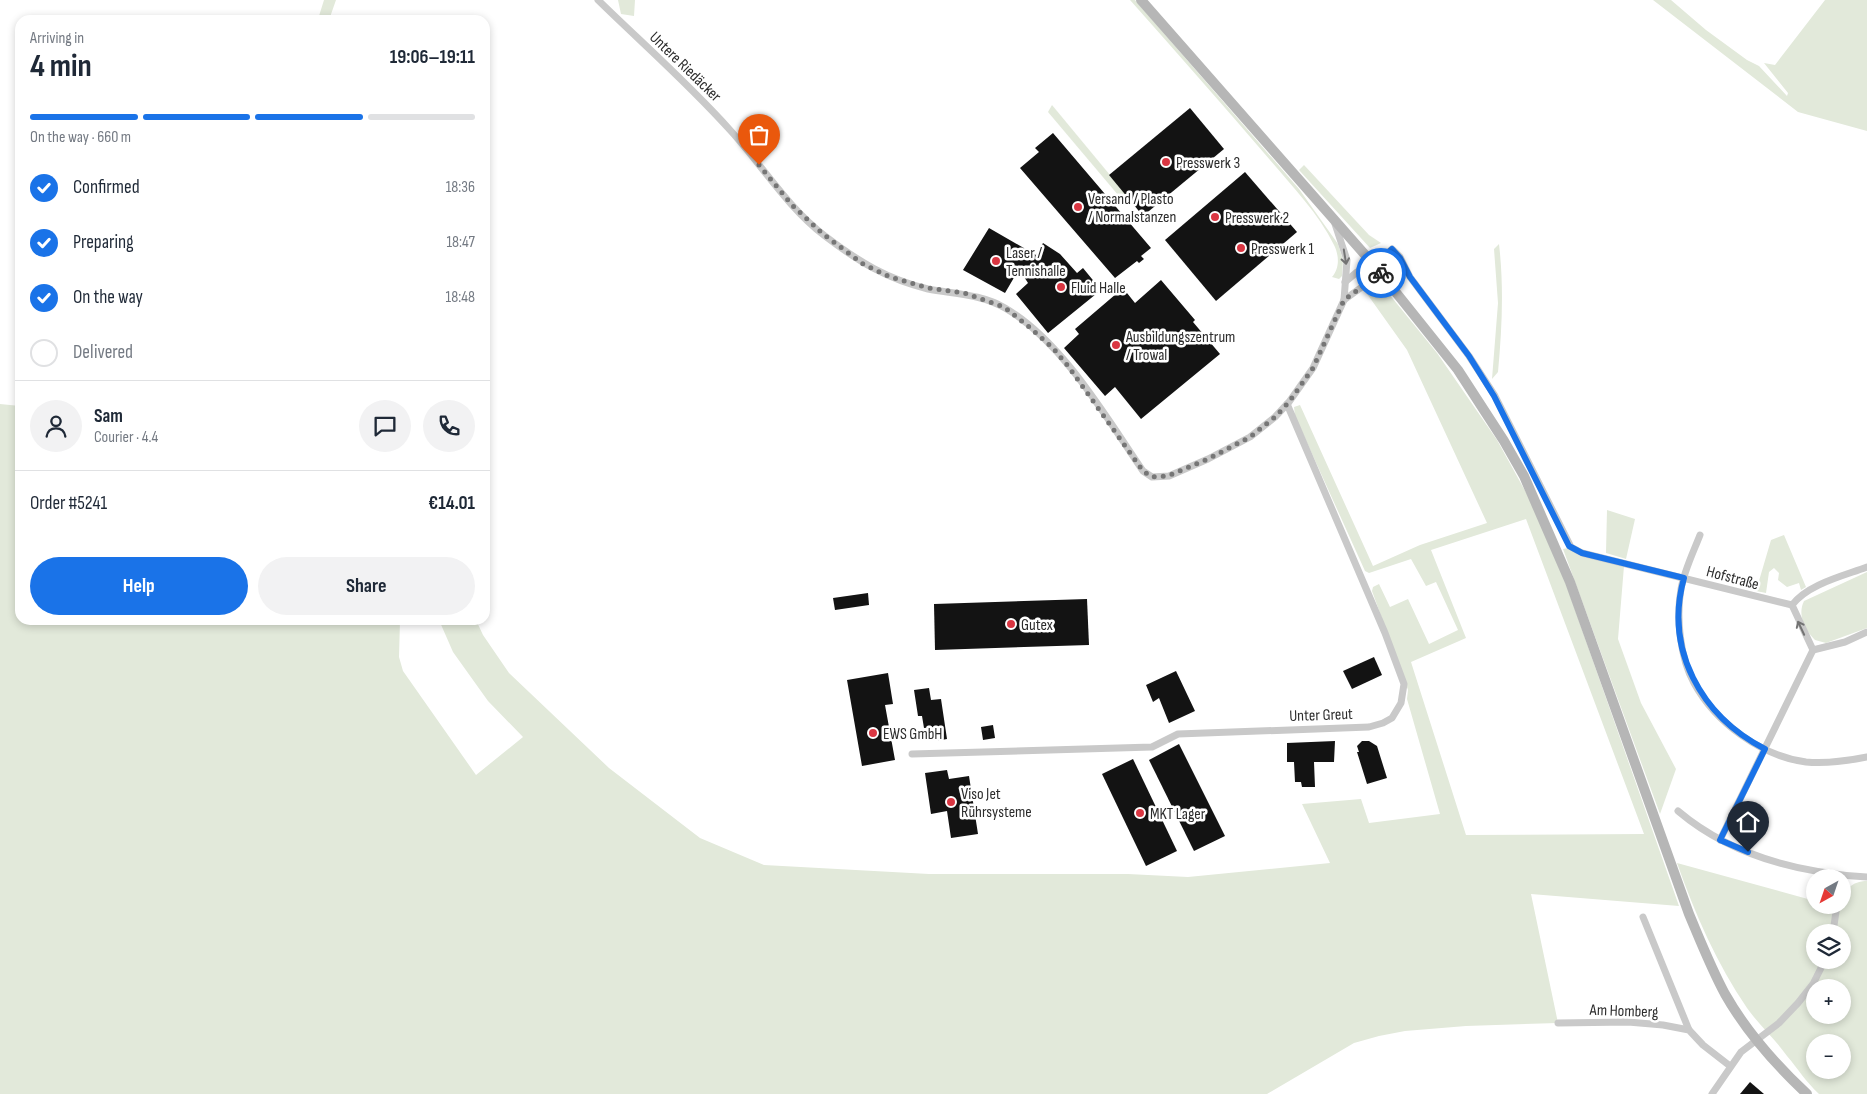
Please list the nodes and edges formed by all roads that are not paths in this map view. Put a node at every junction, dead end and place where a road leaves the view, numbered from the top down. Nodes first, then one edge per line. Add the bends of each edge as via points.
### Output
1 (598, 0) edge
2 (1141, 0) edge
3 (1332, 215) junction
4 (1378, 269) junction
5 (1345, 282) junction
6 (1344, 300) junction
7 (1287, 404) junction
8 (1700, 535) dead end
9 (1867, 567) edge
10 (1684, 578) junction
11 (1792, 605) junction
12 (1867, 632) edge
13 (1813, 650) junction
14 (1765, 749) junction
15 (912, 754) dead end
16 (1867, 757) edge
17 (1678, 810) dead end
18 (1720, 840) junction
19 (1811, 869) edge
20 (1851, 876) edge
21 (1867, 877) edge
22 (1643, 917) dead end
23 (1820, 969) edge
24 (1558, 1023) dead end
25 (1689, 1030) junction
26 (1756, 1038) junction
27 (1730, 1066) junction
28 (1712, 1094) edge
29 (1807, 1094) edge

1 - 7 street, Untere Riedäcker via 718,116 792,205 823,234 863,264 890,277 928,288 964,293 1004,307 1040,336 1093,399 1146,474 1168,476 1208,459 1250,437
2 - 3 main road
3 - 4 main road
3 -> 5 street, Untere Riedäcker via 1347,260
4 - 5 street via 1357,272
4 - 6 street, Untere Riedäcker
4 - 10 street, Hofstraße via 1392,249 1469,356 1494,396 1569,546 1582,553
4 - 26 main road via 1458,370 1524,476 1570,582 1689,914 1726,994
5 - 6 street, Untere Riedäcker
6 - 7 street, Untere Riedäcker via 1313,368
7 - 15 street, Unter Greut via 1404,684 1401,703 1392,718 1369,727 1178,734 1152,747
8 - 10 street
9 - 11 street via 1822,584
10 - 11 street, Hofstraße
10 - 14 street via 1681,631 1684,657 1693,682 1728,724
13 -> 11 street
12 - 13 street via 1845,642
13 - 14 street
14 - 16 street via 1806,762 1837,763
14 - 18 street
17 - 18 street via 1696,826
18 - 19 street via 1762,857
20 - 21 street
22 - 25 street, Am Homberg
23 - 26 street via 1798,1003 1779,1023
24 - 25 street, Am Homberg via 1628,1022
25 - 27 street, Am Homberg
26 - 27 street
26 - 29 main road
27 - 28 street

